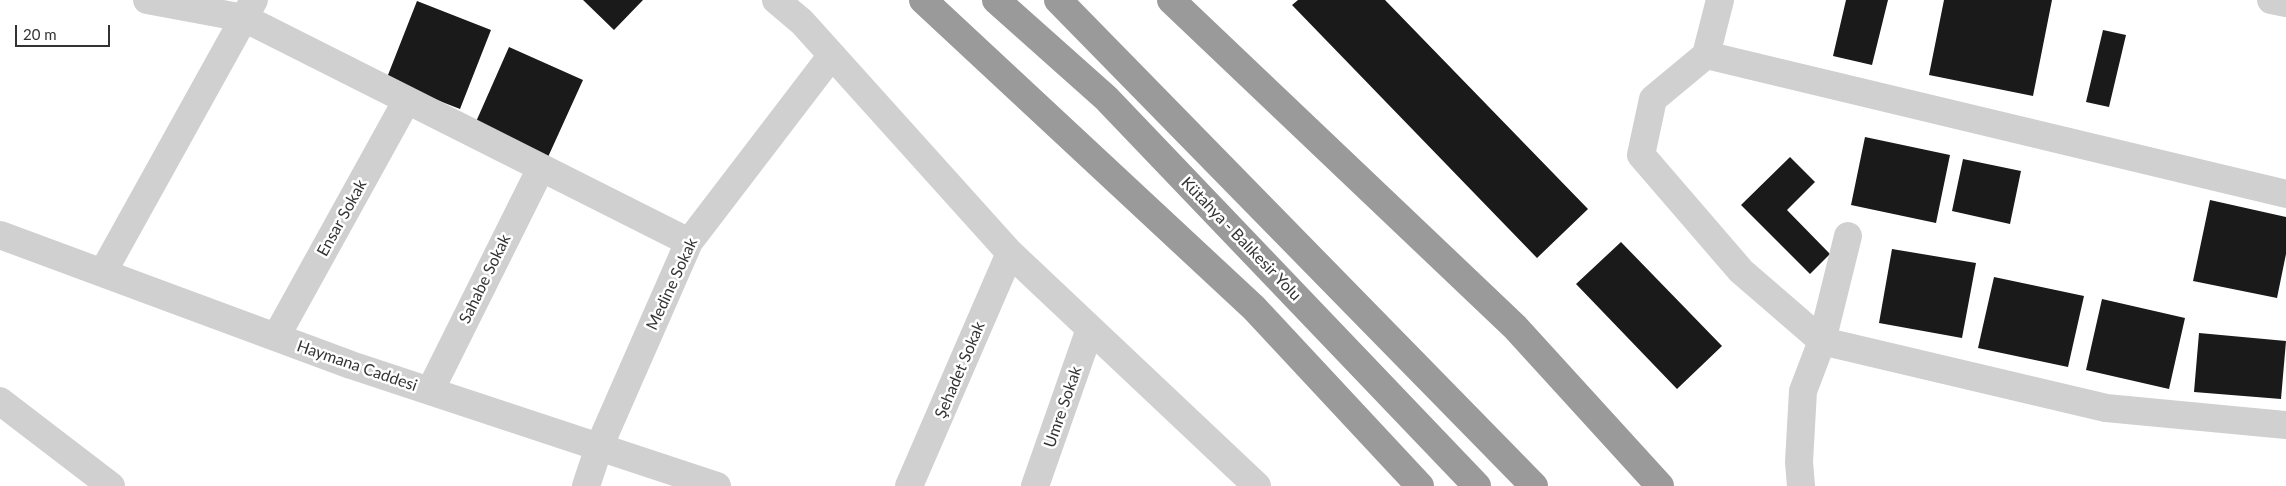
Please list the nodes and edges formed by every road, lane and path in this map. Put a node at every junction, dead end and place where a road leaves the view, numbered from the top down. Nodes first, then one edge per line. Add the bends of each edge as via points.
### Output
1 (147, 0) edge
2 (776, 0) edge
3 (923, 0) edge
4 (996, 0) edge
5 (1058, 0) edge
6 (1171, 0) edge
7 (1720, 0) edge
8 (2270, 0) edge
9 (2286, 3) edge
10 (249, 9) edge
11 (832, 55) junction
12 (1706, 55) junction
13 (407, 100) junction
14 (541, 168) junction
15 (2286, 194) edge
16 (0, 235) edge
17 (1848, 236) dead end
18 (688, 242) junction
19 (1010, 253) junction
20 (103, 272) junction
21 (1090, 328) junction
22 (276, 337) junction
23 (1822, 341) junction
24 (430, 391) junction
25 (0, 401) edge
26 (2286, 425) edge
27 (599, 447) junction
28 (96, 481) edge
29 (586, 486) edge
30 (717, 486) edge
31 (909, 486) edge
32 (1035, 486) edge
33 (1257, 486) edge
34 (1420, 486) edge
35 (1477, 486) edge
36 (1534, 486) edge
37 (1660, 486) edge
38 (1801, 486) edge

1 - 10 street
2 - 11 street via 802,22
3 - 34 highway via 1254,308
4 - 35 highway, Kütahya - Balıkesir Yolu via 1106,98
5 - 36 highway
6 - 37 highway via 1516,328
7 - 12 street
8 - 9 street
10 - 13 street
10 - 20 street
11 - 18 street, Medine Sokak
11 - 19 street
12 - 15 street
12 - 23 street via 1653,99 1641,155 1741,271
13 - 14 street
13 - 22 street, Ensar Sokak
14 - 18 street
14 - 24 street, Sahabe Sokak
16 - 20 street, Haymana Caddesi
17 - 23 street
18 - 27 street, Medine Sokak
19 - 21 street
19 - 31 street, Şehadet Sokak
20 - 22 street, Haymana Caddesi
21 - 32 street, Umre Sokak
21 - 33 street
22 - 24 street, Haymana Caddesi
23 - 26 street via 2106,408
23 - 38 street via 1803,391 1799,462
24 - 27 street, Haymana Caddesi
25 - 28 street
27 - 29 street, Medine Sokak
27 - 30 street, Haymana Caddesi

